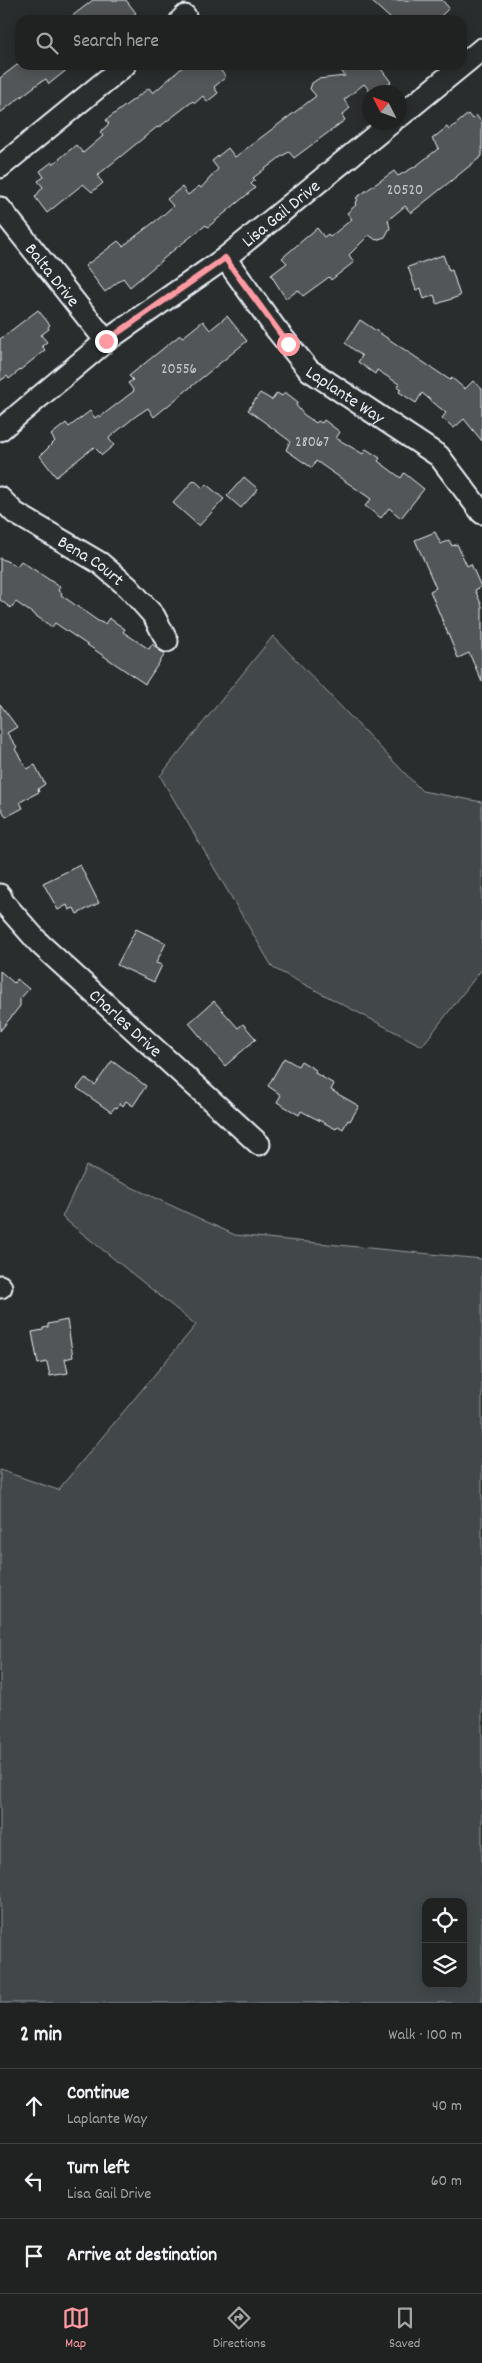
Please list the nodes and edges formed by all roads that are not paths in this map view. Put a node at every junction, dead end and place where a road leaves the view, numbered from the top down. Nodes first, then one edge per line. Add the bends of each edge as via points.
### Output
1 (482, 49) edge
2 (467, 61) edge
3 (120, 70) edge
4 (456, 70) edge
5 (407, 110) edge
6 (382, 130) edge
7 (0, 167) edge
8 (0, 208) edge
9 (225, 258) junction
10 (106, 341) junction
11 (0, 430) edge
12 (0, 498) edge
13 (482, 513) edge
14 (166, 641) dead end
15 (0, 895) edge
16 (259, 1144) dead end

1 - 2 street
3 - 7 street
4 - 5 street
6 - 9 street, Lisa Gail Drive
8 - 10 street, Balta Drive
9 - 10 street, Lisa Gail Drive
9 - 13 street, Laplante Way via 310,370 439,456
10 - 11 street, Lisa Gail Drive
12 - 14 street, Bena Court via 15,513 100,563 121,581 154,616
15 - 16 street, Charles Drive via 40,944

